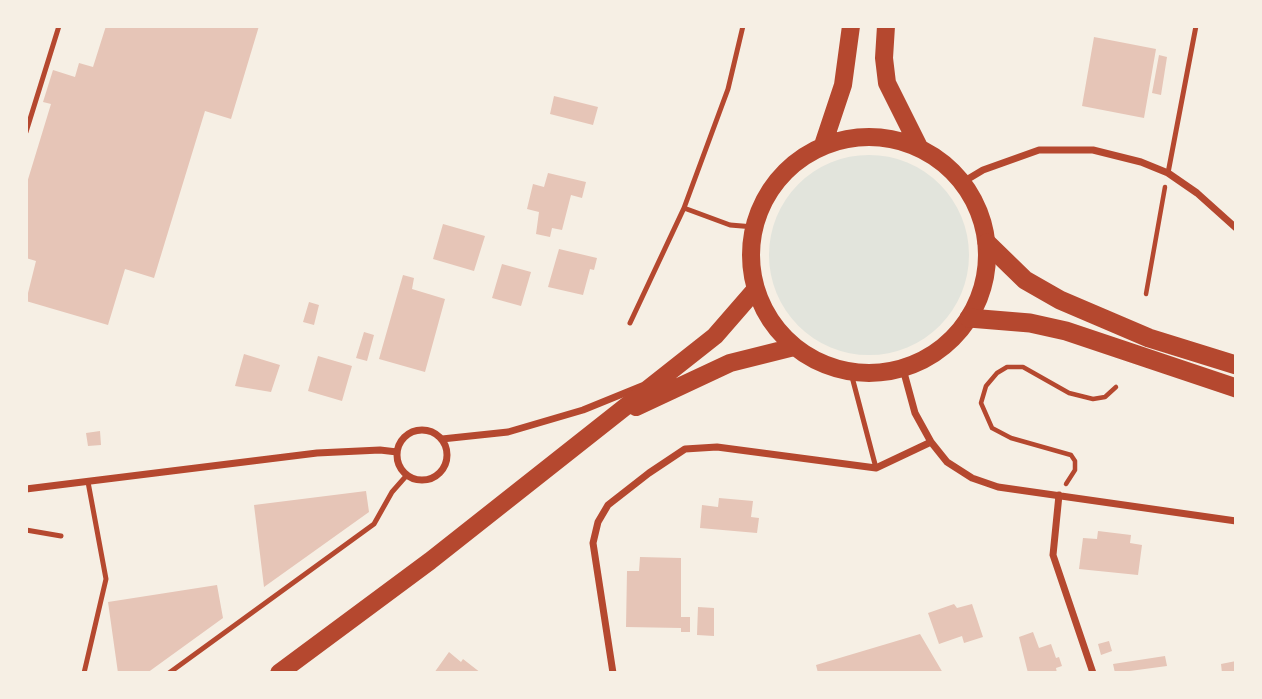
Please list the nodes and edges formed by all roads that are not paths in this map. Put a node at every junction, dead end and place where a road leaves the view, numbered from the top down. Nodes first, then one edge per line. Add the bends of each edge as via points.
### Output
1 (59, 26) edge
2 (744, 26) edge
3 (851, 26) edge
4 (886, 26) edge
5 (1196, 26) edge
6 (26, 132) edge
7 (823, 145) junction
8 (919, 146) junction
9 (1167, 173) junction
10 (963, 182) junction
11 (684, 208) junction
12 (754, 227) junction
13 (1236, 228) edge
14 (987, 243) junction
15 (755, 290) junction
16 (969, 318) junction
17 (630, 323) dead end
18 (794, 347) junction
19 (1236, 365) edge
20 (903, 369) junction
21 (850, 373) junction
22 (660, 379) junction
23 (1236, 388) edge
24 (607, 420) junction
25 (442, 439) junction
26 (930, 442) junction
27 (397, 452) junction
28 (876, 468) junction
29 (407, 475) junction
30 (88, 482) junction
31 (26, 489) edge
32 (1059, 495) junction
33 (1236, 521) edge
34 (26, 530) edge
35 (61, 536) dead end
36 (84, 673) edge
37 (169, 673) edge
38 (279, 673) edge
39 (613, 673) edge
40 (1093, 673) edge

1 - 6 lane
2 - 11 lane via 728,89
3 - 7 main road via 843,85
4 - 8 main road via 887,83
5 - 9 lane
7 - 8 main road via 866,136
7 - 12 main road via 792,164 768,192
8 - 10 main road
9 - 10 street via 1117,156 1066,148 1039,150
9 - 13 street
10 - 14 main road via 979,211
11 - 12 lane via 730,225
11 - 17 lane
12 - 15 main road via 750,258
14 - 16 main road via 985,282
14 - 19 highway via 1025,279 1072,306 1149,338
15 - 18 main road via 770,321
15 - 22 main road via 715,337
16 - 20 main road via 929,358
16 - 23 highway via 1066,331
18 - 21 main road via 811,359
18 - 24 main road via 730,363
20 - 21 main road
20 - 26 street via 915,413
21 - 28 lane
22 - 24 main road
22 - 25 street via 583,410 508,432
24 - 38 main road via 430,561
25 - 27 street via 428,430 411,432
25 - 29 street via 448,459 443,470 425,481
26 - 28 street
26 - 32 street via 947,462 972,478 998,487
27 - 29 street
27 - 30 street via 317,453
28 - 39 street via 717,447 685,450 629,488 608,505 593,543
29 - 37 lane via 374,524
30 - 31 street
30 - 36 lane via 106,579
32 - 33 street
32 - 40 street via 1053,555
34 - 35 lane

